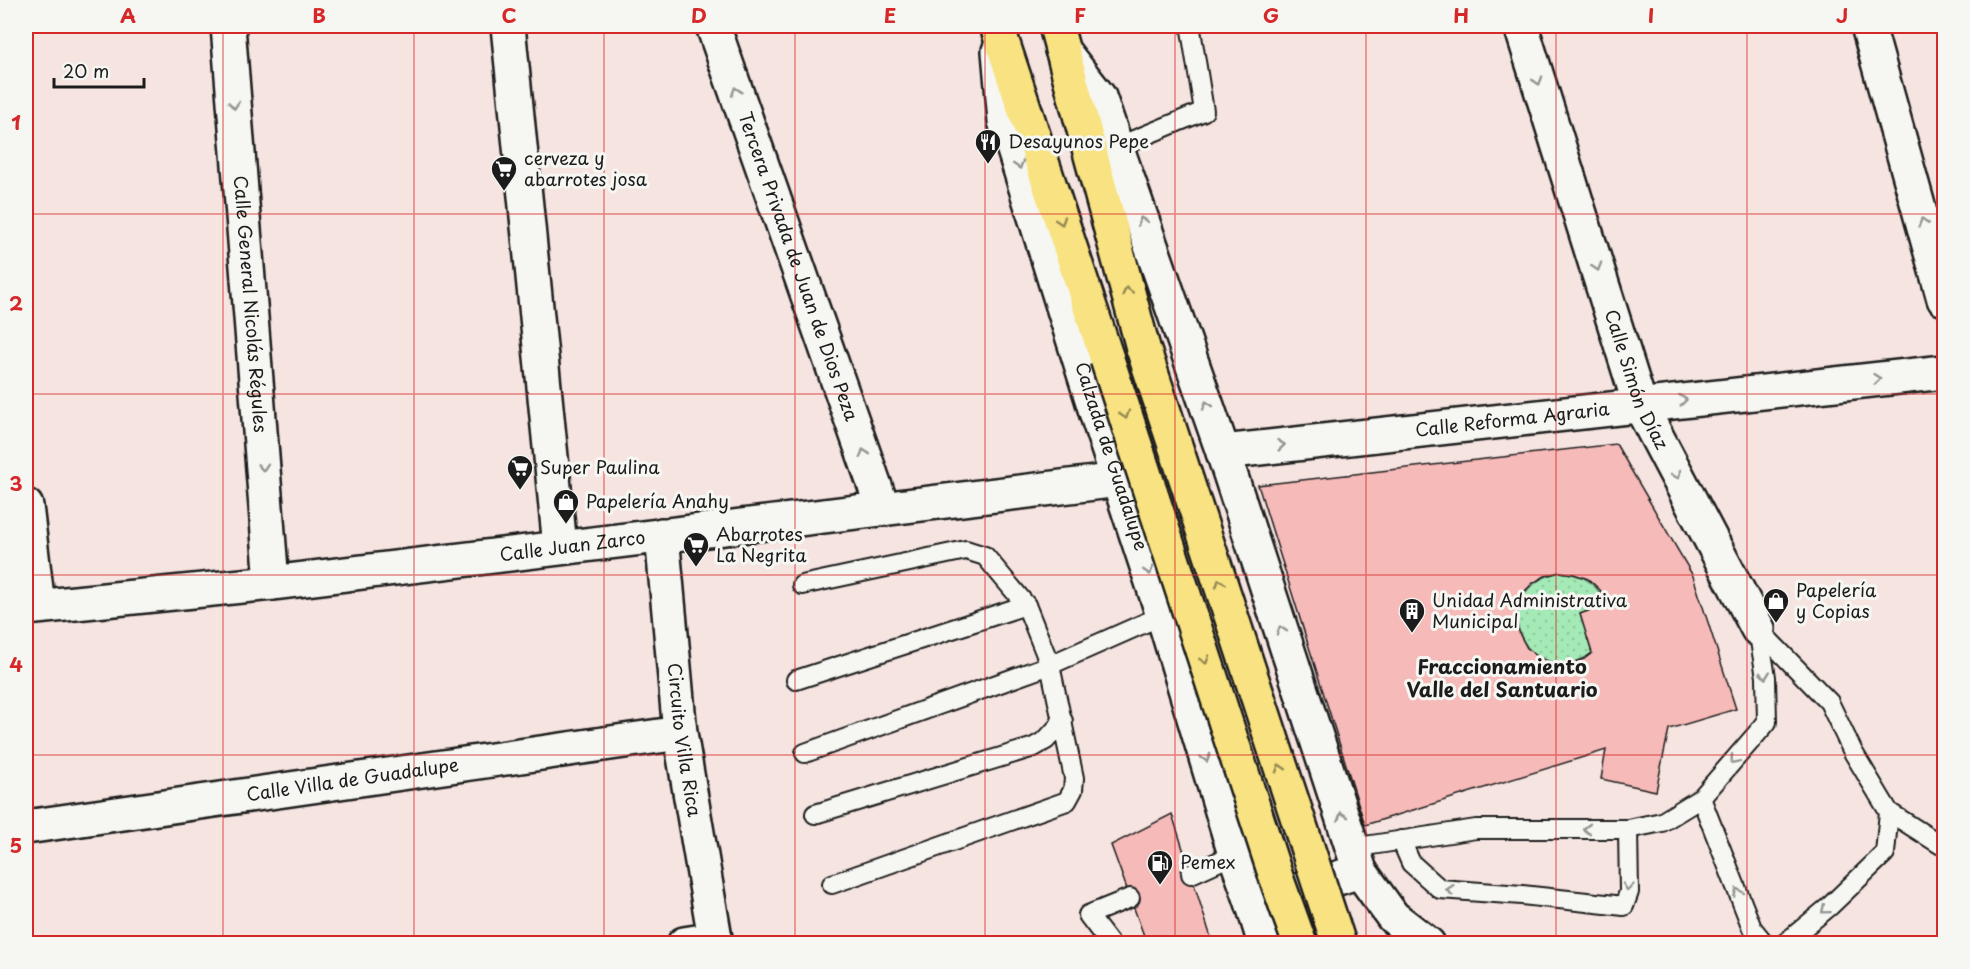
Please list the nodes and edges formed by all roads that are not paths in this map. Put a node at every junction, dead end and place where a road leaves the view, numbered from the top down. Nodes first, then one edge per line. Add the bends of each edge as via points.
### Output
1 (228, 26) edge
2 (508, 26) edge
3 (713, 26) edge
4 (997, 26) edge
5 (1188, 26) edge
6 (1521, 26) edge
7 (1868, 26) edge
8 (1059, 38) edge
9 (1117, 147) junction
10 (1944, 299) edge
11 (1944, 372) edge
12 (1640, 405) junction
13 (1223, 452) junction
14 (1119, 480) junction
15 (26, 506) edge
16 (883, 509) junction
17 (662, 535) junction
18 (561, 547) junction
19 (272, 582) junction
20 (802, 585) dead end
21 (1026, 605) junction
22 (32, 607) edge
23 (1163, 615) junction
24 (1758, 629) junction
25 (1050, 665) junction
26 (796, 680) dead end
27 (1063, 722) junction
28 (680, 733) junction
29 (806, 753) dead end
30 (1701, 798) junction
31 (1889, 812) junction
32 (815, 814) dead end
33 (26, 827) edge
34 (1628, 829) junction
35 (1401, 840) junction
36 (1941, 845) dead end
37 (1356, 860) junction
38 (1191, 874) dead end
39 (1245, 881) junction
40 (832, 884) dead end
41 (1130, 898) dead end
42 (705, 942) edge
43 (1110, 944) edge
44 (1265, 944) edge
45 (1300, 944) edge
46 (1339, 944) edge
47 (1428, 944) edge
48 (1765, 944) edge
49 (1784, 944) edge

1 -> 19 street, Calle General Nicolás Régules
2 - 18 street
16 -> 3 street, Tercera Privada de Juan de Dios Peza
4 -> 14 street, Calzada de Guadalupe via 1005,121
4 -> 45 main road, Calzada de Guadalupe, bridge
5 - 9 lane via 1204,111
6 -> 12 street, Calle Simón Díaz
10 -> 7 street
8 - 9 street via 1100,97
46 -> 8 main road, bridge via 1143,348
13 -> 9 street
12 -> 11 street, Calle Reforma Agraria
13 -> 12 street, Calle Reforma Agraria
12 -> 24 street, Calle Simón Díaz
37 -> 13 street
14 - 16 street, Calle Juan Zarco
14 -> 23 street, Calzada de Guadalupe
15 - 22 street
16 - 17 street, Calle Juan Zarco
17 - 18 street, Calle Juan Zarco
17 - 28 street, Circuito Villa Rica
18 - 19 street, Calle Juan Zarco
19 - 22 street, Calle Juan Zarco
20 - 21 lane via 966,550 985,556
21 - 25 lane
21 - 26 lane
23 - 25 lane
23 -> 39 street, Calzada de Guadalupe
24 -> 30 lane, Calle Simón Díaz via 1766,677 1767,722
24 - 31 lane via 1829,702
25 - 27 lane
25 - 29 lane
27 - 32 lane via 1034,747
27 - 40 lane via 1074,777 1067,801
28 - 33 street, Calle Villa de Guadalupe
28 - 42 street, Circuito Villa Rica
30 - 34 lane via 1662,822
48 -> 30 lane via 1752,928
31 - 36 lane
31 -> 49 lane via 1885,853
34 -> 35 lane via 1476,829
34 -> 35 lane via 1629,892 1624,906 1440,889 1412,863
35 - 37 lane
37 - 39 street
37 - 47 street via 1393,917
38 - 39 lane
39 - 44 street, Calzada de Guadalupe
41 - 43 lane via 1088,915

